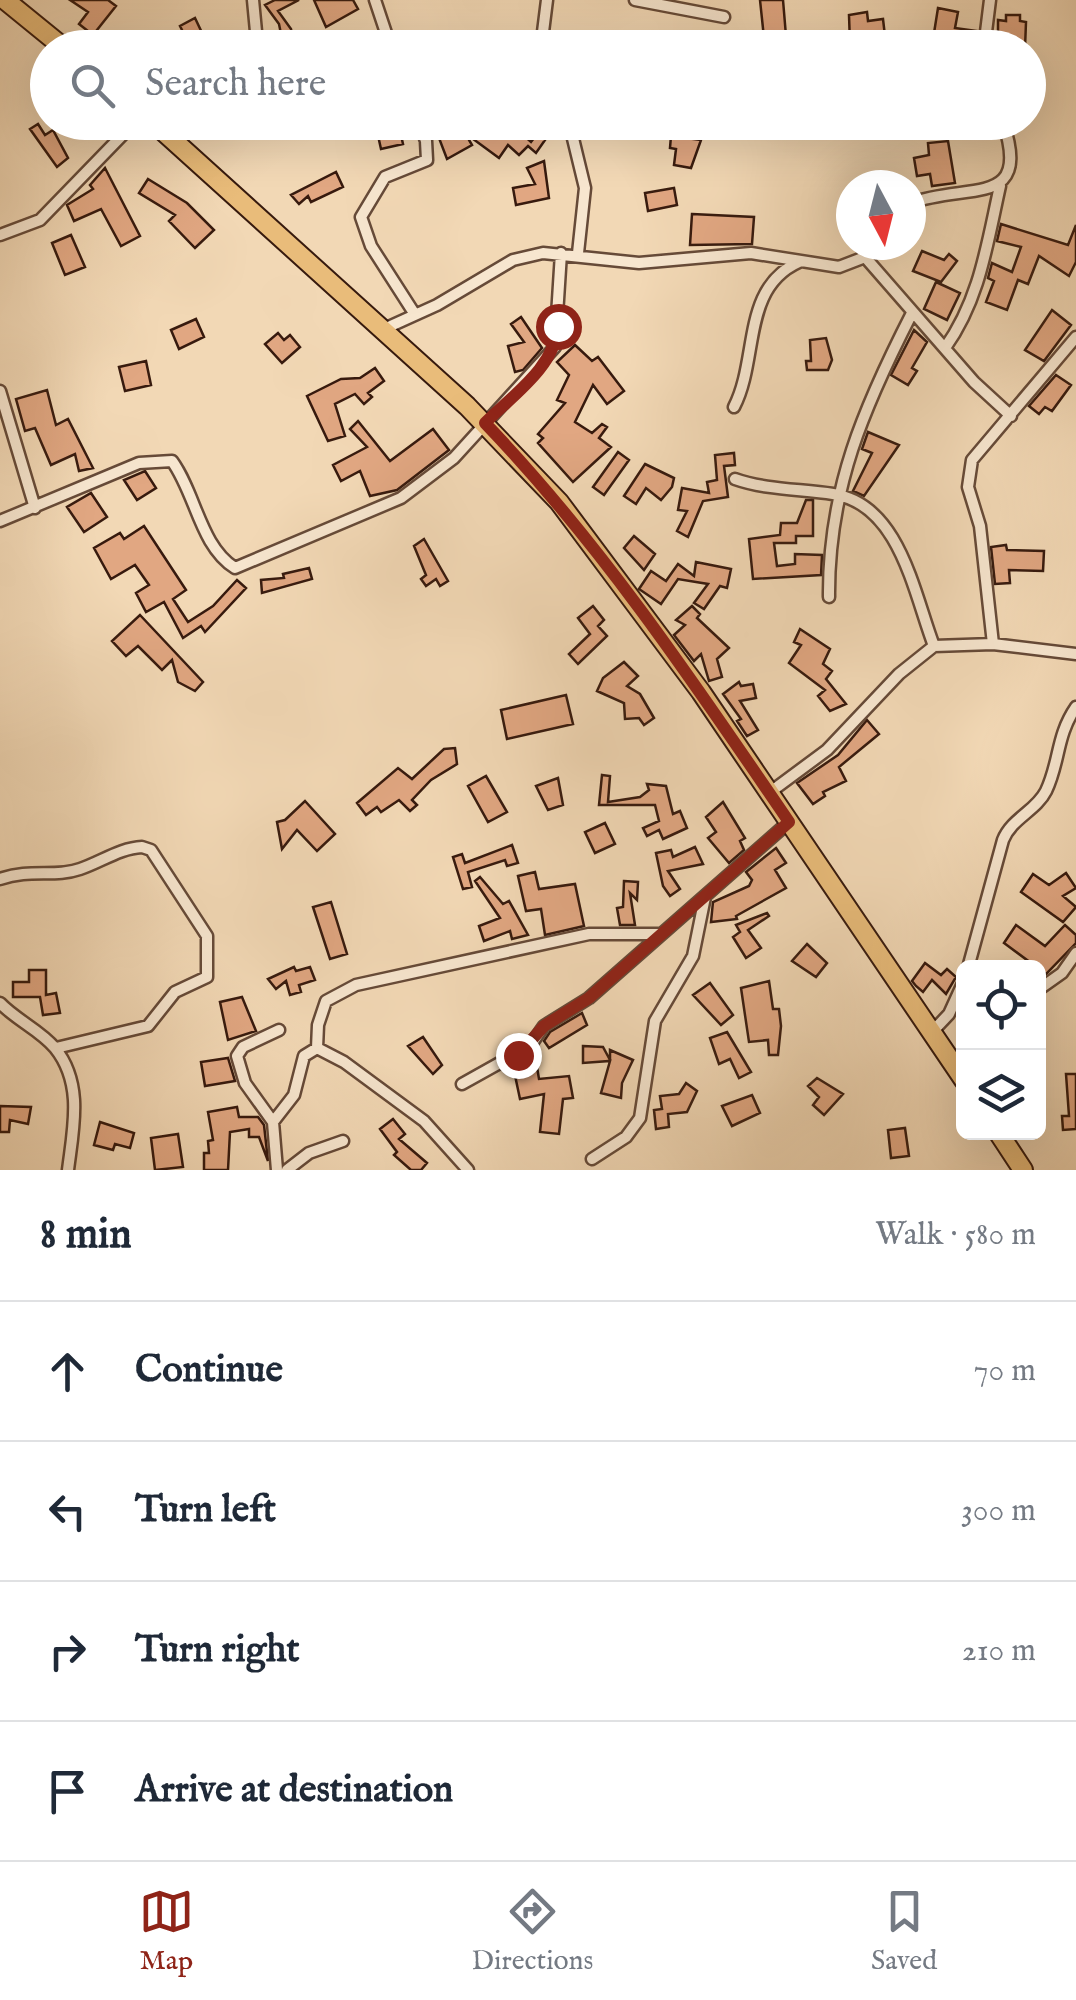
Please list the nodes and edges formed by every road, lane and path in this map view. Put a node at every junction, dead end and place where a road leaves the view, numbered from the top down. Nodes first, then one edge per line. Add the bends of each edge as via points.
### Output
1 (5, 0) edge
2 (253, 0) edge
3 (375, 0) edge
4 (547, 0) edge
5 (635, 0) edge
6 (990, 0) edge
7 (724, 17) dead end
8 (42, 30) edge
9 (258, 30) edge
10 (385, 30) edge
11 (543, 30) edge
12 (986, 30) edge
13 (118, 140) edge
14 (173, 140) edge
15 (426, 140) edge
16 (574, 140) edge
17 (1007, 140) edge
18 (1000, 186) junction
19 (926, 199) edge
20 (0, 235) edge
21 (561, 253) junction
22 (578, 253) junction
23 (856, 260) edge
24 (867, 260) edge
25 (800, 262) junction
26 (414, 313) junction
27 (912, 313) junction
28 (384, 329) junction
29 (1076, 337) edge
30 (945, 348) junction
31 (0, 391) edge
32 (734, 407) dead end
33 (1012, 416) junction
34 (485, 423) junction
35 (735, 480) dead end
36 (840, 494) junction
37 (35, 508) junction
38 (0, 522) edge
39 (829, 596) dead end
40 (993, 644) junction
41 (934, 646) junction
42 (1076, 654) edge
43 (1076, 706) edge
44 (769, 793) junction
45 (789, 822) junction
46 (0, 879) edge
47 (706, 896) junction
48 (662, 934) junction
49 (1076, 953) edge
50 (970, 960) edge
51 (1046, 984) edge
52 (956, 999) edge
53 (0, 1003) edge
54 (279, 1030) dead end
55 (932, 1032) junction
56 (56, 1048) junction
57 (318, 1048) junction
58 (956, 1068) edge
59 (462, 1084) dead end
60 (273, 1122) junction
61 (1003, 1140) edge
62 (343, 1141) dead end
63 (592, 1159) dead end
64 (68, 1170) edge
65 (277, 1170) edge
66 (287, 1170) edge
67 (468, 1170) edge
68 (1022, 1170) edge

1 - 8 main road
2 - 9 street
3 - 10 street
4 - 11 street
5 - 7 street
6 - 12 street
13 - 20 street via 40,220
14 - 28 main road
15 - 26 street via 426,160 384,177 361,217 370,246
16 - 22 street via 585,188
17 - 18 street via 1012,160
18 - 19 street
18 - 30 street via 978,288
21 - 22 street
21 - 26 street via 512,260
21 - 34 street via 555,347
22 - 25 street via 639,263 751,253
23 - 25 street via 839,266
24 - 27 street
25 - 32 street via 778,274 758,303 745,382
26 - 28 street
27 - 30 street
27 - 36 street via 860,419
28 - 34 main road
29 - 33 street
30 - 33 street
31 - 37 street
33 - 40 street via 972,460 968,486 980,526
34 - 37 street via 454,458 401,498 245,567 222,560 172,461 139,462
34 - 44 main road via 559,502
35 - 36 street
36 - 39 street
36 - 41 street via 887,524
37 - 38 street
40 - 41 street
40 - 42 street
41 - 44 street via 827,750
43 - 50 street via 1056,744 1042,798 1003,840
44 - 45 main road
45 - 47 street
45 - 55 main road
46 - 56 street via 37,869 78,870 142,846 152,850 208,936 207,977 175,992 148,1026
47 - 48 street
47 - 63 street via 693,956 655,1022 640,1118 626,1137
48 - 57 street via 590,934 356,985 326,1002
48 - 59 street via 589,998 544,1026 518,1055
49 - 51 street
52 - 55 street
53 - 56 street
54 - 60 street via 237,1056 245,1083
55 - 58 main road
56 - 64 street via 76,1099
57 - 60 street via 304,1056 294,1095
57 - 67 street via 424,1120
60 - 65 street
61 - 68 main road
62 - 66 street

